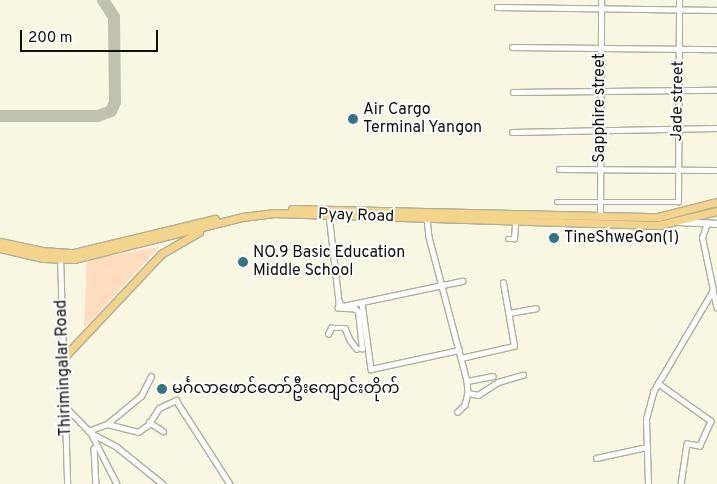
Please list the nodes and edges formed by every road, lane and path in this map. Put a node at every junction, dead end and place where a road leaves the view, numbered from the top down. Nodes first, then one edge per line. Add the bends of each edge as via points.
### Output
1 (601, 0) edge
2 (679, 0) edge
3 (497, 7) dead end
4 (601, 9) junction
5 (679, 9) junction
6 (717, 10) edge
7 (512, 48) dead end
8 (600, 49) junction
9 (678, 49) junction
10 (717, 50) edge
11 (600, 90) junction
12 (678, 90) junction
13 (717, 90) edge
14 (513, 92) dead end
15 (717, 128) edge
16 (600, 129) junction
17 (678, 129) junction
18 (512, 132) dead end
19 (559, 169) dead end
20 (600, 169) junction
21 (677, 170) junction
22 (717, 170) edge
23 (557, 202) dead end
24 (600, 202) junction
25 (717, 202) edge
26 (702, 211) junction
27 (717, 211) edge
28 (329, 215) junction
29 (600, 216) junction
30 (428, 218) junction
31 (678, 222) junction
32 (515, 223) junction
33 (706, 223) junction
34 (214, 224) junction
35 (717, 224) edge
36 (508, 239) dead end
37 (0, 242) edge
38 (0, 248) edge
39 (60, 256) junction
40 (462, 280) dead end
41 (503, 283) dead end
42 (442, 287) junction
43 (713, 290) junction
44 (339, 302) junction
45 (362, 303) junction
46 (536, 308) dead end
47 (717, 308) edge
48 (509, 313) junction
49 (328, 334) dead end
50 (459, 350) junction
51 (65, 356) junction
52 (461, 358) junction
53 (523, 375) dead end
54 (151, 376) dead end
55 (493, 376) dead end
56 (467, 381) junction
57 (658, 383) junction
58 (468, 393) junction
59 (66, 407) junction
60 (458, 412) dead end
61 (150, 422) junction
62 (108, 424) junction
63 (163, 431) dead end
64 (90, 432) junction
65 (94, 443) junction
66 (647, 447) junction
67 (596, 458) dead end
68 (67, 484) edge
69 (96, 484) edge
70 (117, 484) edge
71 (163, 484) edge
72 (230, 484) edge
73 (648, 484) edge
74 (681, 484) edge

1 - 4 street, Sapphire street
2 - 5 street, Jade street
3 - 4 street
4 - 5 street
4 - 8 street, Sapphire street
5 - 6 street
5 - 9 street, Jade street
7 - 8 street
8 - 9 street
8 - 11 street, Sapphire street
9 - 10 street
9 - 12 street, Jade street
11 - 12 street
11 - 14 street
11 - 16 street, Sapphire street
12 - 13 street
12 - 17 street, Jade street
15 - 17 street
16 - 17 street
16 - 18 street
16 - 20 street, Sapphire street
17 - 21 street, Jade street
19 - 20 street
20 - 21 street
20 - 24 street, Sapphire street
21 - 22 street
21 - 24 street, Jade street via 678,202
23 - 24 street
24 - 29 street, Sapphire street
25 - 26 highway, Pyay Road
26 - 27 highway, Pyay Road
26 - 29 highway, Pyay Road via 658,217
26 - 31 highway, Pyay Road
26 - 33 main road
28 - 30 highway, Pyay Road
28 - 34 highway, Pyay Road via 260,214
28 - 44 street
29 - 39 highway, Pyay Road via 265,210
30 - 32 highway, Pyay Road
30 - 42 street
31 - 32 highway, Pyay Road via 659,225
31 - 33 main road
32 - 36 street via 514,239
33 - 35 main road
33 - 43 street via 702,238
34 - 39 highway, Pyay Road via 93,256
34 - 51 highway via 161,254
37 - 39 highway, Pyay Road
38 - 39 highway, Pyay Road
39 - 51 street, Thirimingalar Road
40 - 42 street
41 - 48 street
42 - 45 street
42 - 50 street
43 - 47 street
43 - 57 street
44 - 45 street via 343,306
44 - 49 street via 338,308 358,312 362,349 357,349 345,328 331,328
45 - 50 street via 371,369
46 - 48 street
48 - 52 street via 514,346
50 - 52 street
51 - 59 street, Thirimingalar Road
52 - 56 street
53 - 58 street via 498,382 478,395
54 - 62 street via 141,396
55 - 56 street
56 - 58 street
57 - 66 street via 646,419
57 - 74 street via 711,421 700,446 687,444
58 - 60 street via 465,405
59 - 64 street
59 - 68 street, Thirimingalar Road
61 - 62 street via 138,432
61 - 63 street
61 - 72 street via 159,408 176,400
62 - 64 street
64 - 65 street
64 - 71 street via 117,447
65 - 69 street
65 - 70 street
66 - 67 street
66 - 73 street

